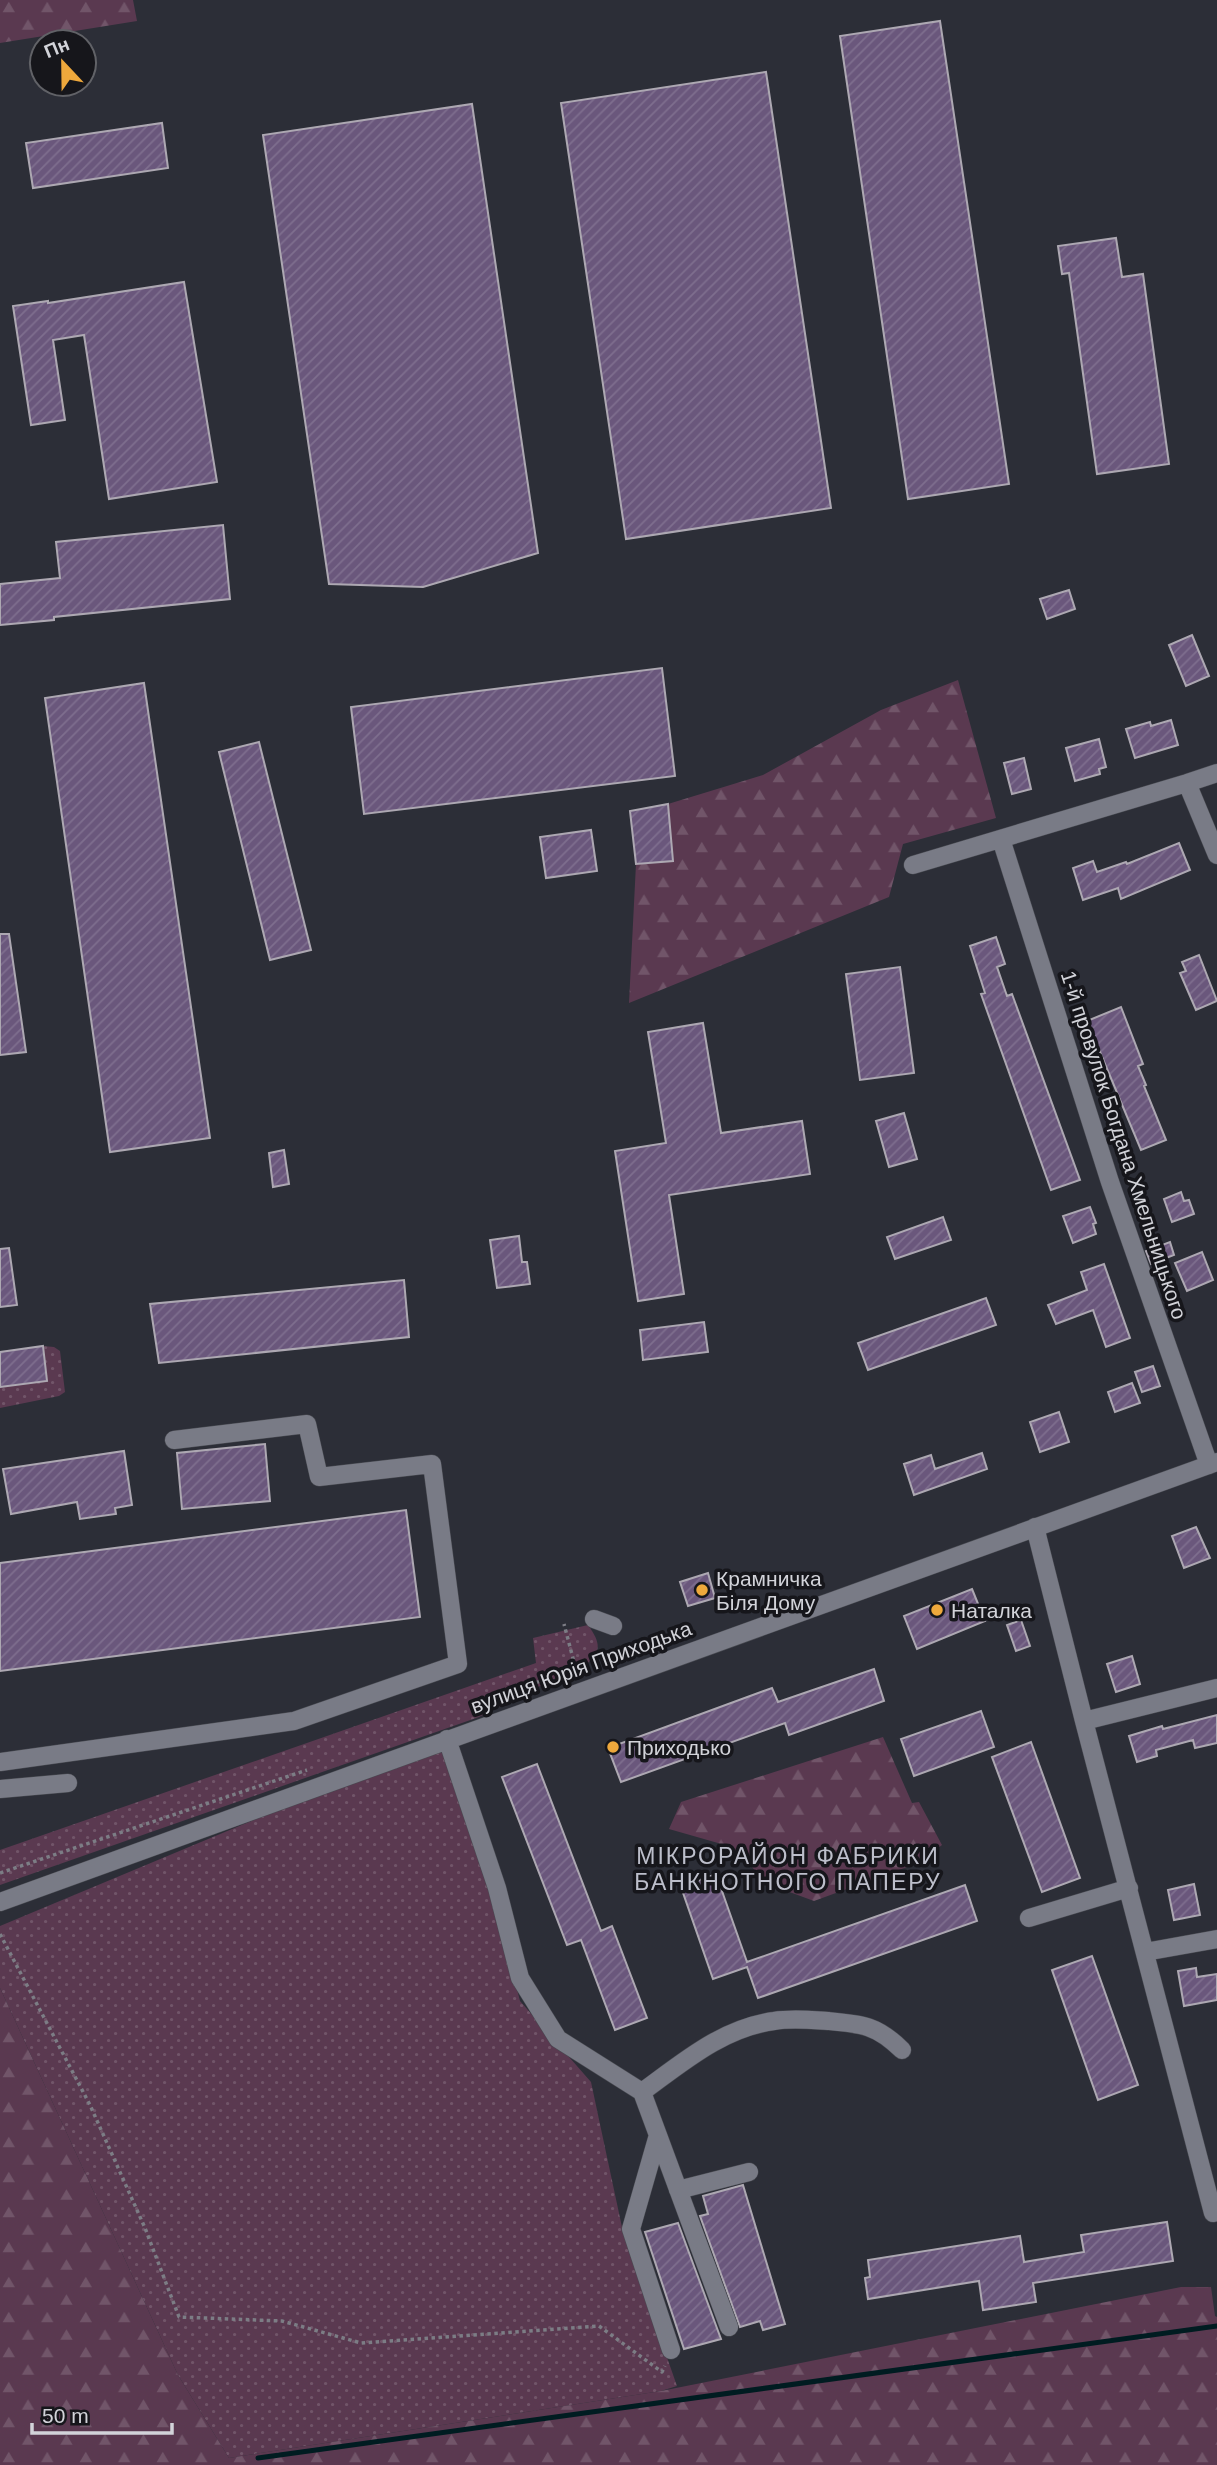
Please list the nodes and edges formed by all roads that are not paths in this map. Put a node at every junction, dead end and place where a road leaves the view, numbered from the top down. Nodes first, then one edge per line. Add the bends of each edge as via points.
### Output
1 (1217, 773) edge
2 (1188, 783) junction
3 (1001, 839) junction
4 (1217, 855) edge
5 (913, 864) dead end
6 (174, 1440) dead end
7 (1213, 1463) edge
8 (1035, 1527) junction
9 (594, 1619) dead end
10 (612, 1626) dead end
11 (1217, 1688) edge
12 (1084, 1721) junction
13 (447, 1739) junction
14 (0, 1762) edge
15 (68, 1783) dead end
16 (0, 1790) edge
17 (1129, 1888) junction
18 (0, 1902) edge
19 (1029, 1918) dead end
20 (1217, 1939) edge
21 (1145, 1952) junction
22 (902, 2050) dead end
23 (642, 2092) junction
24 (658, 2135) junction
25 (749, 2172) dead end
26 (678, 2190) junction
27 (1215, 2213) edge
28 (729, 2327) dead end
29 (671, 2350) road end

1 - 2 street
2 - 3 street
2 - 4 street
3 - 5 street
3 - 7 street, 1-й провулок Богдана Хмельницького via 1110,1182
6 - 14 street via 307,1424 318,1477 432,1464 458,1664 294,1721
7 - 8 street, вулиця Юрія Приходька
8 - 12 street
8 - 13 street, вулиця Юрія Приходька
9 - 10 street
11 - 12 street
12 - 17 street
13 - 18 street, вулиця Юрія Приходька
13 - 23 street via 497,1888 520,1978 558,2039
15 - 16 street
17 - 19 street
17 - 21 street
20 - 21 street
21 - 27 street
22 - 23 street via 886,2034 865,2026 774,2021 705,2046
23 - 24 street
24 - 26 street
24 - 29 street via 631,2229
25 - 26 street
26 - 28 street

